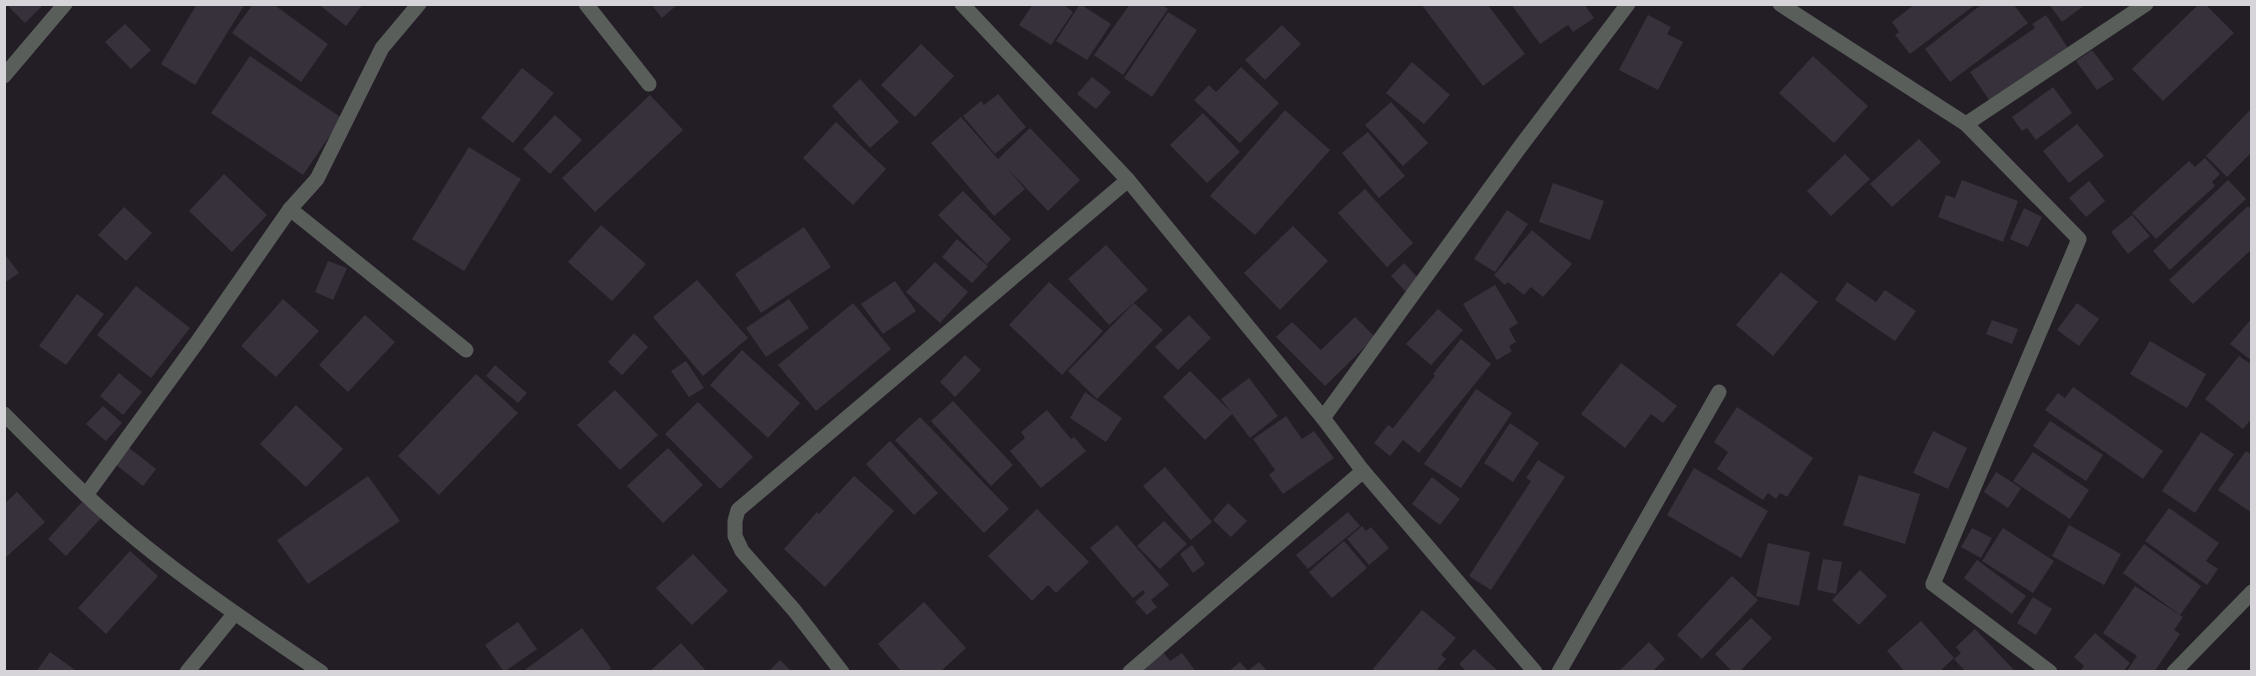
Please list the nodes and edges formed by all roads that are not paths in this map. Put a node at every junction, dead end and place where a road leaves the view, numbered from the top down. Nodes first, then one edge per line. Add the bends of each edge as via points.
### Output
1 (64, 4) edge
2 (419, 4) edge
3 (586, 4) edge
4 (962, 4) edge
5 (1628, 4) edge
6 (1779, 4) edge
7 (2146, 4) edge
8 (4, 76) edge
9 (649, 84) dead end
10 (1966, 124) junction
11 (1128, 180) junction
12 (290, 209) junction
13 (466, 350) dead end
14 (1719, 392) dead end
15 (4, 414) edge
16 (1323, 418) junction
17 (1363, 471) junction
18 (86, 495) junction
19 (2252, 592) edge
20 (235, 613) junction
21 (187, 672) edge
22 (321, 672) edge
23 (842, 672) edge
24 (1130, 672) edge
25 (1534, 672) edge
26 (1559, 672) edge
27 (2049, 672) edge
28 (2174, 672) edge

1 - 8 street
2 - 12 street via 382,48 317,179
3 - 9 street
4 - 11 street
5 - 16 street
6 - 10 street
7 - 10 street
10 - 27 street via 2079,239 1933,584
11 - 16 street
11 - 23 street via 738,510 735,536 742,550
12 - 13 street
12 - 18 street
14 - 26 street
15 - 18 street
16 - 17 street
17 - 24 street
17 - 25 street
18 - 20 street
19 - 28 street
20 - 21 street
20 - 22 street

